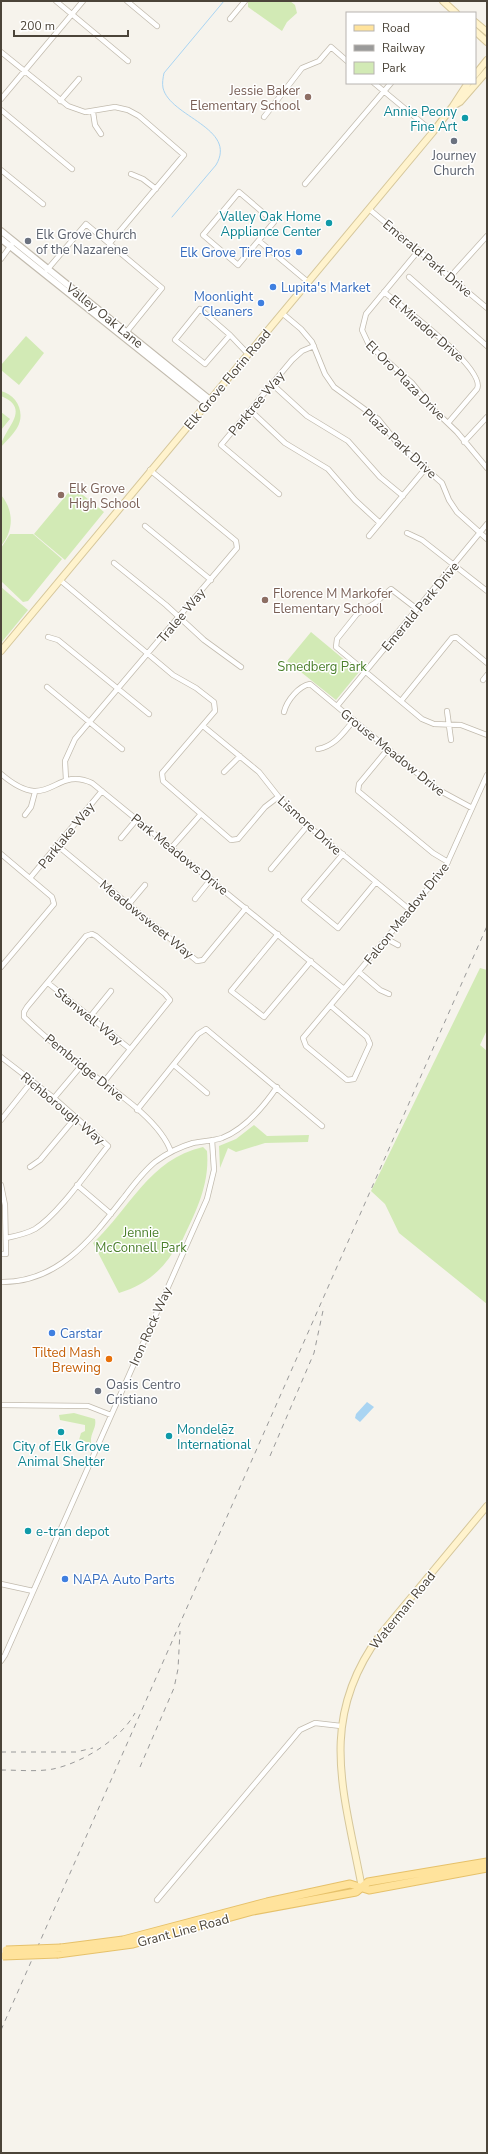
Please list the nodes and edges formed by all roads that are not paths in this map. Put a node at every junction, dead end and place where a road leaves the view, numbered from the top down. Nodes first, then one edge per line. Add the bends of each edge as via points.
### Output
1 (56, 1) edge
2 (83, 1) edge
3 (127, 1) edge
4 (245, 1) edge
5 (443, 1) edge
6 (453, 12) edge
7 (72, 14) junction
8 (230, 19) dead end
9 (476, 23) edge
10 (157, 26) dead end
11 (476, 32) edge
12 (487, 32) edge
13 (487, 42) edge
14 (1, 52) edge
15 (346, 60) edge
16 (487, 60) edge
17 (128, 61) dead end
18 (24, 71) junction
19 (487, 71) edge
20 (476, 74) edge
21 (79, 79) dead end
22 (375, 84) edge
23 (390, 84) edge
24 (467, 84) edge
25 (476, 84) edge
26 (476, 84) edge
27 (384, 92) junction
28 (1, 98) edge
29 (60, 101) junction
30 (453, 106) junction
31 (1, 110) edge
32 (92, 112) junction
33 (264, 116) dead end
34 (432, 132) junction
35 (101, 134) dead end
36 (1, 170) edge
37 (72, 170) dead end
38 (131, 174) dead end
39 (305, 184) dead end
40 (156, 189) junction
41 (43, 204) dead end
42 (369, 209) junction
43 (1, 231) edge
44 (487, 236) edge
45 (1, 239) edge
46 (259, 241) junction
47 (12, 244) junction
48 (110, 244) junction
49 (419, 250) junction
50 (1, 259) edge
51 (46, 271) junction
52 (409, 277) dead end
53 (450, 277) junction
54 (308, 282) junction
55 (384, 292) junction
56 (487, 308) edge
57 (282, 313) junction
58 (125, 334) junction
59 (230, 335) junction
60 (314, 346) junction
61 (487, 346) edge
62 (248, 354) junction
63 (272, 384) junction
64 (208, 401) junction
65 (250, 410) junction
66 (487, 417) edge
67 (448, 423) junction
68 (464, 442) junction
69 (426, 468) junction
70 (487, 468) edge
71 (150, 470) junction
72 (279, 494) dead end
73 (403, 496) junction
74 (380, 523) junction
75 (487, 524) edge
76 (145, 526) dead end
77 (407, 532) dead end
78 (480, 533) junction
79 (369, 536) dead end
80 (487, 539) edge
81 (114, 563) dead end
82 (453, 565) junction
83 (60, 580) junction
84 (210, 580) junction
85 (487, 591) edge
86 (417, 609) junction
87 (179, 618) junction
88 (48, 637) dead end
89 (1, 651) edge
90 (148, 653) junction
91 (487, 663) edge
92 (240, 667) dead end
93 (365, 672) junction
94 (47, 687) dead end
95 (118, 688) junction
96 (401, 701) junction
97 (337, 706) junction
98 (447, 711) dead end
99 (284, 712) dead end
100 (149, 714) dead end
101 (354, 720) junction
102 (90, 722) junction
103 (449, 725) junction
104 (203, 726) junction
105 (487, 735) edge
106 (451, 740) dead end
107 (122, 749) dead end
108 (318, 749) dead end
109 (388, 750) junction
110 (240, 756) junction
111 (224, 772) dead end
112 (1, 774) edge
113 (487, 775) edge
114 (66, 780) junction
115 (102, 791) junction
116 (34, 792) junction
117 (278, 797) junction
118 (472, 808) junction
119 (201, 814) junction
120 (25, 815) dead end
121 (137, 819) junction
122 (308, 825) junction
123 (121, 838) dead end
124 (58, 846) junction
125 (172, 847) junction
126 (1, 854) edge
127 (343, 854) junction
128 (448, 862) junction
129 (271, 869) dead end
130 (30, 878) junction
131 (211, 879) junction
132 (376, 882) junction
133 (145, 885) dead end
134 (195, 899) dead end
135 (129, 904) junction
136 (246, 908) junction
137 (410, 910) junction
138 (278, 934) junction
139 (387, 939) junction
140 (398, 945) dead end
141 (311, 961) junction
142 (1, 967) edge
143 (359, 972) junction
144 (48, 983) junction
145 (344, 989) junction
146 (111, 991) dead end
147 (389, 994) dead end
148 (331, 1006) junction
149 (90, 1016) junction
150 (130, 1049) junction
151 (1, 1057) edge
152 (174, 1065) junction
153 (81, 1066) junction
154 (32, 1081) junction
155 (104, 1083) junction
156 (277, 1087) junction
157 (207, 1093) dead end
158 (54, 1098) junction
159 (137, 1110) junction
160 (76, 1118) junction
161 (1, 1120) edge
162 (322, 1126) dead end
163 (212, 1140) junction
164 (171, 1152) junction
165 (30, 1167) dead end
166 (1, 1185) edge
167 (77, 1186) junction
168 (3, 1210) edge
169 (111, 1214) junction
170 (6, 1238) junction
171 (1, 1254) edge
172 (1, 1282) edge
173 (1, 1404) edge
174 (111, 1415) junction
175 (487, 1506) edge
176 (1, 1584) edge
177 (33, 1591) junction
178 (1, 1661) edge
179 (341, 1726) junction
180 (487, 1862) edge
181 (487, 1868) edge
182 (362, 1888) junction
183 (157, 1900) dead end
184 (3, 1953) edge

1 - 7 street
2 - 7 street
3 - 10 street
4 - 8 street
5 - 6 main road
7 - 17 street
7 - 18 street
9 - 12 main road
11 - 13 main road
14 - 18 street
15 - 33 street via 331,47 319,61 302,68
16 - 20 main road
18 - 28 street
18 - 29 street
19 - 26 main road, Elk Grove Florin Road
21 - 29 street
22 - 27 street
23 - 27 street
24 - 30 main road, Elk Grove Florin Road
25 - 30 main road, Elk Grove Florin Road via 460,102
27 - 34 street
27 - 39 street
29 - 32 street via 76,110
30 - 34 main road, Elk Grove Florin Road
31 - 37 street
32 - 35 street via 95,125
32 - 40 street via 114,107 131,111 184,155
34 - 42 main road, Elk Grove Florin Road
36 - 41 street
38 - 40 street
40 - 48 street
42 - 49 street, Emerald Park Drive
42 - 54 main road, Elk Grove Florin Road
43 - 47 street, Valley Oak Lane
44 - 53 street
45 - 47 street, Valley Oak Lane
46 - 46 street via 238,265 203,236 239,192 274,222
46 - 54 street
47 - 50 street
47 - 51 street, Valley Oak Lane
48 - 51 street via 86,224
48 - 58 street via 162,288
49 - 53 street, Emerald Park Drive
49 - 55 street, El Oro Plaza Drive
51 - 58 street, Valley Oak Lane
52 - 61 street
53 - 56 street, Emerald Park Drive
54 - 57 main road, Elk Grove Florin Road
55 - 67 street, El Oro Plaza Drive via 364,318 364,338 369,346 412,383
55 - 67 street, El Mirador Drive via 462,358 477,378 477,389
57 - 60 street, Plaza Park Drive via 301,329
57 - 62 main road, Elk Grove Florin Road
58 - 64 street, Valley Oak Lane
59 - 59 street via 200,309 175,340 205,364
59 - 62 street
60 - 63 street, Parktree Way via 296,356
60 - 69 street, Plaza Park Drive via 325,374 334,387 375,416 399,445
62 - 64 main road, Elk Grove Florin Road
63 - 65 street, Parktree Way
63 - 73 street via 307,416 348,441 380,477
64 - 71 main road, Elk Grove Florin Road
65 - 72 street, Parktree Way via 221,445
65 - 74 street via 285,443 328,469 355,500
66 - 68 street
67 - 68 street, El Oro Plaza Drive
68 - 70 street, El Oro Plaza Drive
69 - 73 street
69 - 78 street, Plaza Park Drive via 442,483 457,512
71 - 83 main road, Elk Grove Florin Road
71 - 84 street, Tralee Way via 236,541 238,548
73 - 74 street
74 - 79 street
75 - 78 street, Emerald Park Drive
76 - 84 street
77 - 82 street via 422,540
78 - 80 street, Plaza Park Drive
78 - 82 street, Emerald Park Drive
81 - 87 street
82 - 85 street
82 - 86 street, Emerald Park Drive
83 - 89 main road, Elk Grove Florin Road
83 - 90 street
84 - 87 street, Tralee Way
86 - 93 street, Emerald Park Drive
86 - 93 street via 391,589 375,604 357,614 335,645
87 - 90 street, Tralee Way
87 - 92 street
88 - 95 street via 58,640
90 - 95 street, Tralee Way
90 - 104 street via 174,675 214,702 215,711
91 - 96 street via 456,637 452,638
93 - 96 street
93 - 97 street, Emerald Park Drive
94 - 102 street
95 - 100 street
95 - 102 street, Tralee Way
96 - 103 street via 426,721
97 - 99 street, Grouse Meadow Drive via 310,684 302,686
97 - 101 street, Grouse Meadow Drive
98 - 103 street
101 - 108 street via 336,741
101 - 109 street, Grouse Meadow Drive
102 - 107 street
102 - 114 street, Tralee Way via 69,750 65,761
103 - 105 street via 465,726
103 - 106 street
104 - 110 street, Lismore Drive
104 - 119 street via 162,774 163,781
109 - 118 street, Grouse Meadow Drive via 442,793
109 - 128 street via 359,784 358,791 433,853
110 - 111 street
110 - 117 street, Lismore Drive via 265,778
112 - 116 street via 19,788
113 - 118 street, Falcon Meadow Drive
114 - 115 street, Park Meadows Drive via 76,778 88,781
114 - 116 street, Park Meadows Drive via 47,790
115 - 121 street, Park Meadows Drive
115 - 124 street, Parklake Way
116 - 120 street via 31,807
117 - 119 street via 265,806 238,839 231,840
117 - 122 street, Lismore Drive
118 - 128 street, Falcon Meadow Drive
119 - 125 street
121 - 123 street
121 - 125 street, Park Meadows Drive
122 - 127 street, Lismore Drive
122 - 129 street
124 - 130 street, Parklake Way
124 - 135 street, Meadowsweet Way
125 - 131 street, Park Meadows Drive
126 - 130 street
127 - 132 street, Lismore Drive
127 - 132 street via 304,900 338,928
128 - 137 street, Falcon Meadow Drive
130 - 142 street via 52,897 54,904
131 - 134 street
131 - 136 street, Park Meadows Drive
132 - 137 street, Lismore Drive
133 - 135 street
135 - 136 street, Meadowsweet Way via 197,961 203,960
136 - 138 street, Park Meadows Drive
137 - 139 street, Falcon Meadow Drive
138 - 141 street, Park Meadows Drive
138 - 141 street via 232,990 264,1018
139 - 140 street
139 - 143 street, Falcon Meadow Drive
141 - 145 street, Park Meadows Drive
143 - 145 street, Falcon Meadow Drive
143 - 147 street via 380,990
144 - 149 street, Stanwell Way
144 - 150 street via 86,936 96,936 170,1000
144 - 153 street, Pembridge Drive via 25,1009 24,1017
145 - 148 street, Falcon Meadow Drive
146 - 149 street
148 - 148 street, Falcon Meadow Drive via 367,1037 370,1044 354,1079 347,1080 306,1046 303,1038
149 - 150 street, Stanwell Way
150 - 155 street
151 - 154 street, Richborough Way
152 - 156 street via 202,1030 206,1029
152 - 157 street
152 - 159 street
153 - 155 street, Pembridge Drive
153 - 158 street
154 - 158 street, Richborough Way
154 - 161 street
155 - 159 street, Pembridge Drive
156 - 162 street
156 - 163 street via 243,1126 225,1137
158 - 160 street, Richborough Way
159 - 164 street, Pembridge Drive via 160,1130 168,1141
160 - 165 street
160 - 167 street, Richborough Way via 108,1146
163 - 164 street
163 - 174 street, Iron Rock Way via 214,1170 207,1199
164 - 169 street via 142,1174
166 - 168 street
167 - 169 street
167 - 170 street, Richborough Way via 38,1226
168 - 170 street
169 - 172 street via 78,1251 57,1268 27,1280
170 - 171 street via 6,1254
173 - 174 street via 88,1406
174 - 177 street, Iron Rock Way
175 - 179 main road, Waterman Road via 367,1653 350,1689
176 - 177 street
177 - 178 street, Iron Rock Way
179 - 182 main road, Waterman Road via 340,1757 343,1785
179 - 183 street via 315,1723 300,1730
180 - 182 main road, Grant Line Road via 368,1882
181 - 182 main road, Grant Line Road via 369,1890
182 - 184 main road, Grant Line Road, bridge via 356,1892 254,1912 133,1944

